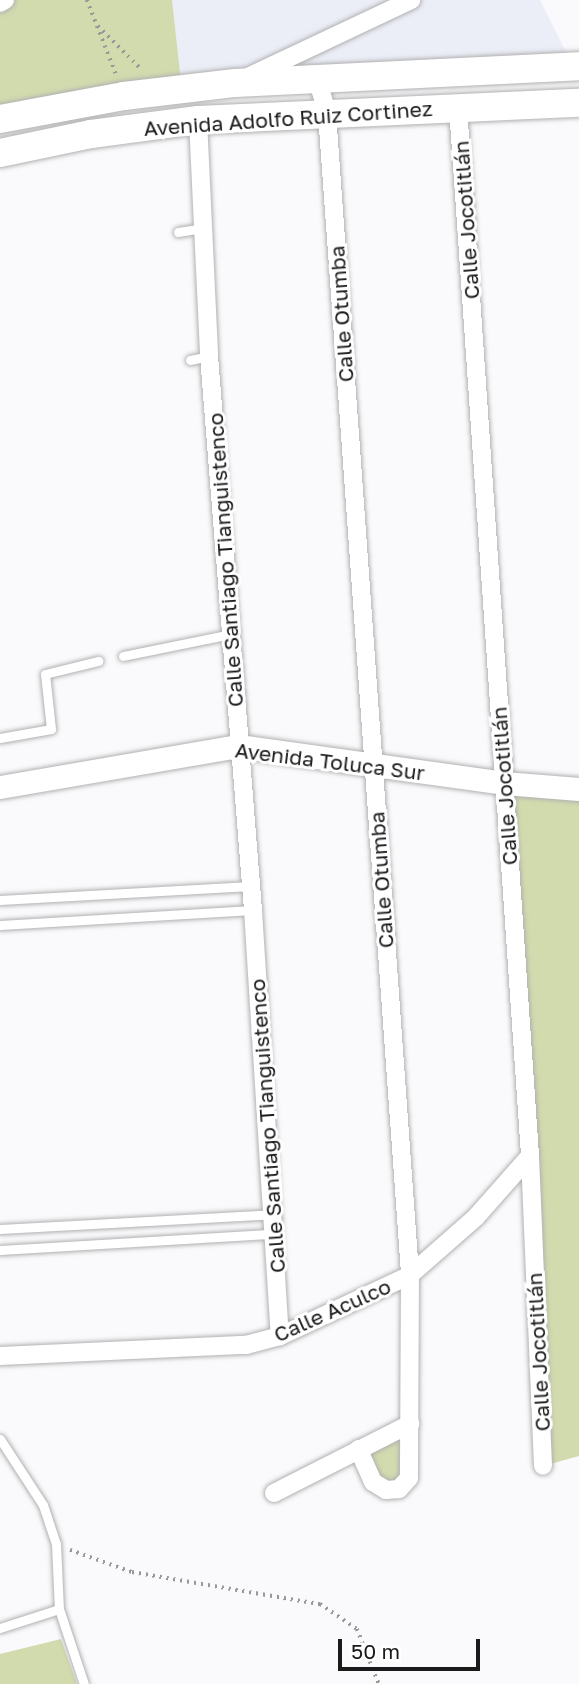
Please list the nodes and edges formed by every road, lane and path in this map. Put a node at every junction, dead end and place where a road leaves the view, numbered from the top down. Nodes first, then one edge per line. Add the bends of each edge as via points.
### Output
1 (5, 0) edge
2 (87, 0) edge
3 (411, 0) edge
4 (0, 3) edge
5 (96, 24) junction
6 (579, 66) edge
7 (317, 78) junction
8 (235, 83) junction
9 (163, 92) junction
10 (124, 96) junction
11 (579, 103) edge
12 (458, 107) junction
13 (327, 113) junction
14 (8, 117) edge
15 (198, 120) junction
16 (11, 151) edge
17 (204, 228) junction
18 (178, 232) dead end
19 (209, 356) junction
20 (190, 360) dead end
21 (231, 634) junction
22 (122, 656) dead end
23 (98, 661) dead end
24 (0, 738) edge
25 (238, 746) junction
26 (372, 766) junction
27 (504, 783) junction
28 (0, 787) edge
29 (579, 789) edge
30 (251, 886) junction
31 (0, 900) edge
32 (253, 910) junction
33 (0, 925) edge
34 (530, 1156) junction
35 (273, 1214) junction
36 (0, 1229) edge
37 (273, 1234) junction
38 (0, 1250) edge
39 (410, 1275) junction
40 (280, 1336) junction
41 (0, 1356) edge
42 (410, 1424) junction
43 (0, 1439) edge
44 (358, 1450) junction
45 (543, 1466) dead end
46 (274, 1493) dead end
47 (56, 1544) junction
48 (59, 1609) junction
49 (0, 1628) edge
50 (83, 1684) edge
51 (379, 1684) edge

1 - 4 street
2 - 5 path
3 - 8 street
5 - 9 path
5 - 10 path
6 - 7 main road, Avenida Adolfo Ruiz Cortinez
7 - 8 main road, Avenida Adolfo Ruiz Cortinez
7 - 13 street, Calle Otumba
8 - 9 main road, Avenida Adolfo Ruiz Cortinez
9 - 10 main road, Avenida Adolfo Ruiz Cortinez
10 - 14 main road, Avenida Adolfo Ruiz Cortinez
11 - 12 main road, Avenida Adolfo Ruiz Cortinez
12 - 13 main road, Avenida Adolfo Ruiz Cortinez
12 - 27 street, Calle Jocotitlán
13 - 15 main road, Avenida Adolfo Ruiz Cortinez
13 - 26 street, Calle Otumba
14 - 16 main road
15 - 16 main road, Avenida Adolfo Ruiz Cortinez via 90,134
15 - 17 street, Calle Santiago Tianguistenco
17 - 18 lane
17 - 19 street, Calle Santiago Tianguistenco
19 - 20 lane
19 - 21 street, Calle Santiago Tianguistenco
21 - 22 lane
21 - 25 street, Calle Santiago Tianguistenco
23 - 24 lane via 45,674 51,729
25 - 26 street, Avenida Toluca Sur
25 - 28 street, Avenida Toluca Sur
25 - 30 street, Calle Santiago Tianguistenco
26 - 27 street, Avenida Toluca Sur
26 - 39 street, Calle Otumba
27 - 29 street, Avenida Toluca Sur
27 - 34 street, Calle Jocotitlán
30 - 31 lane
30 - 32 street, Calle Santiago Tianguistenco
32 - 33 lane
32 - 35 street, Calle Santiago Tianguistenco
34 - 39 street, Calle Aculco via 476,1217
34 - 45 street, Calle Jocotitlán
35 - 36 lane
35 - 37 street, Calle Santiago Tianguistenco
37 - 38 lane
37 - 40 street, Calle Santiago Tianguistenco
39 - 40 street, Calle Aculco
39 - 42 street, Calle Otumba
40 - 41 street, Calle Aculco via 246,1345
42 - 44 street
42 - 44 street, Calle Otumba via 412,1463 409,1478 399,1489 386,1490 373,1482
43 - 47 lane via 43,1506
44 - 46 street
47 - 48 lane
47 - 51 path via 132,1572 320,1604 357,1629
48 - 49 lane
48 - 50 lane

